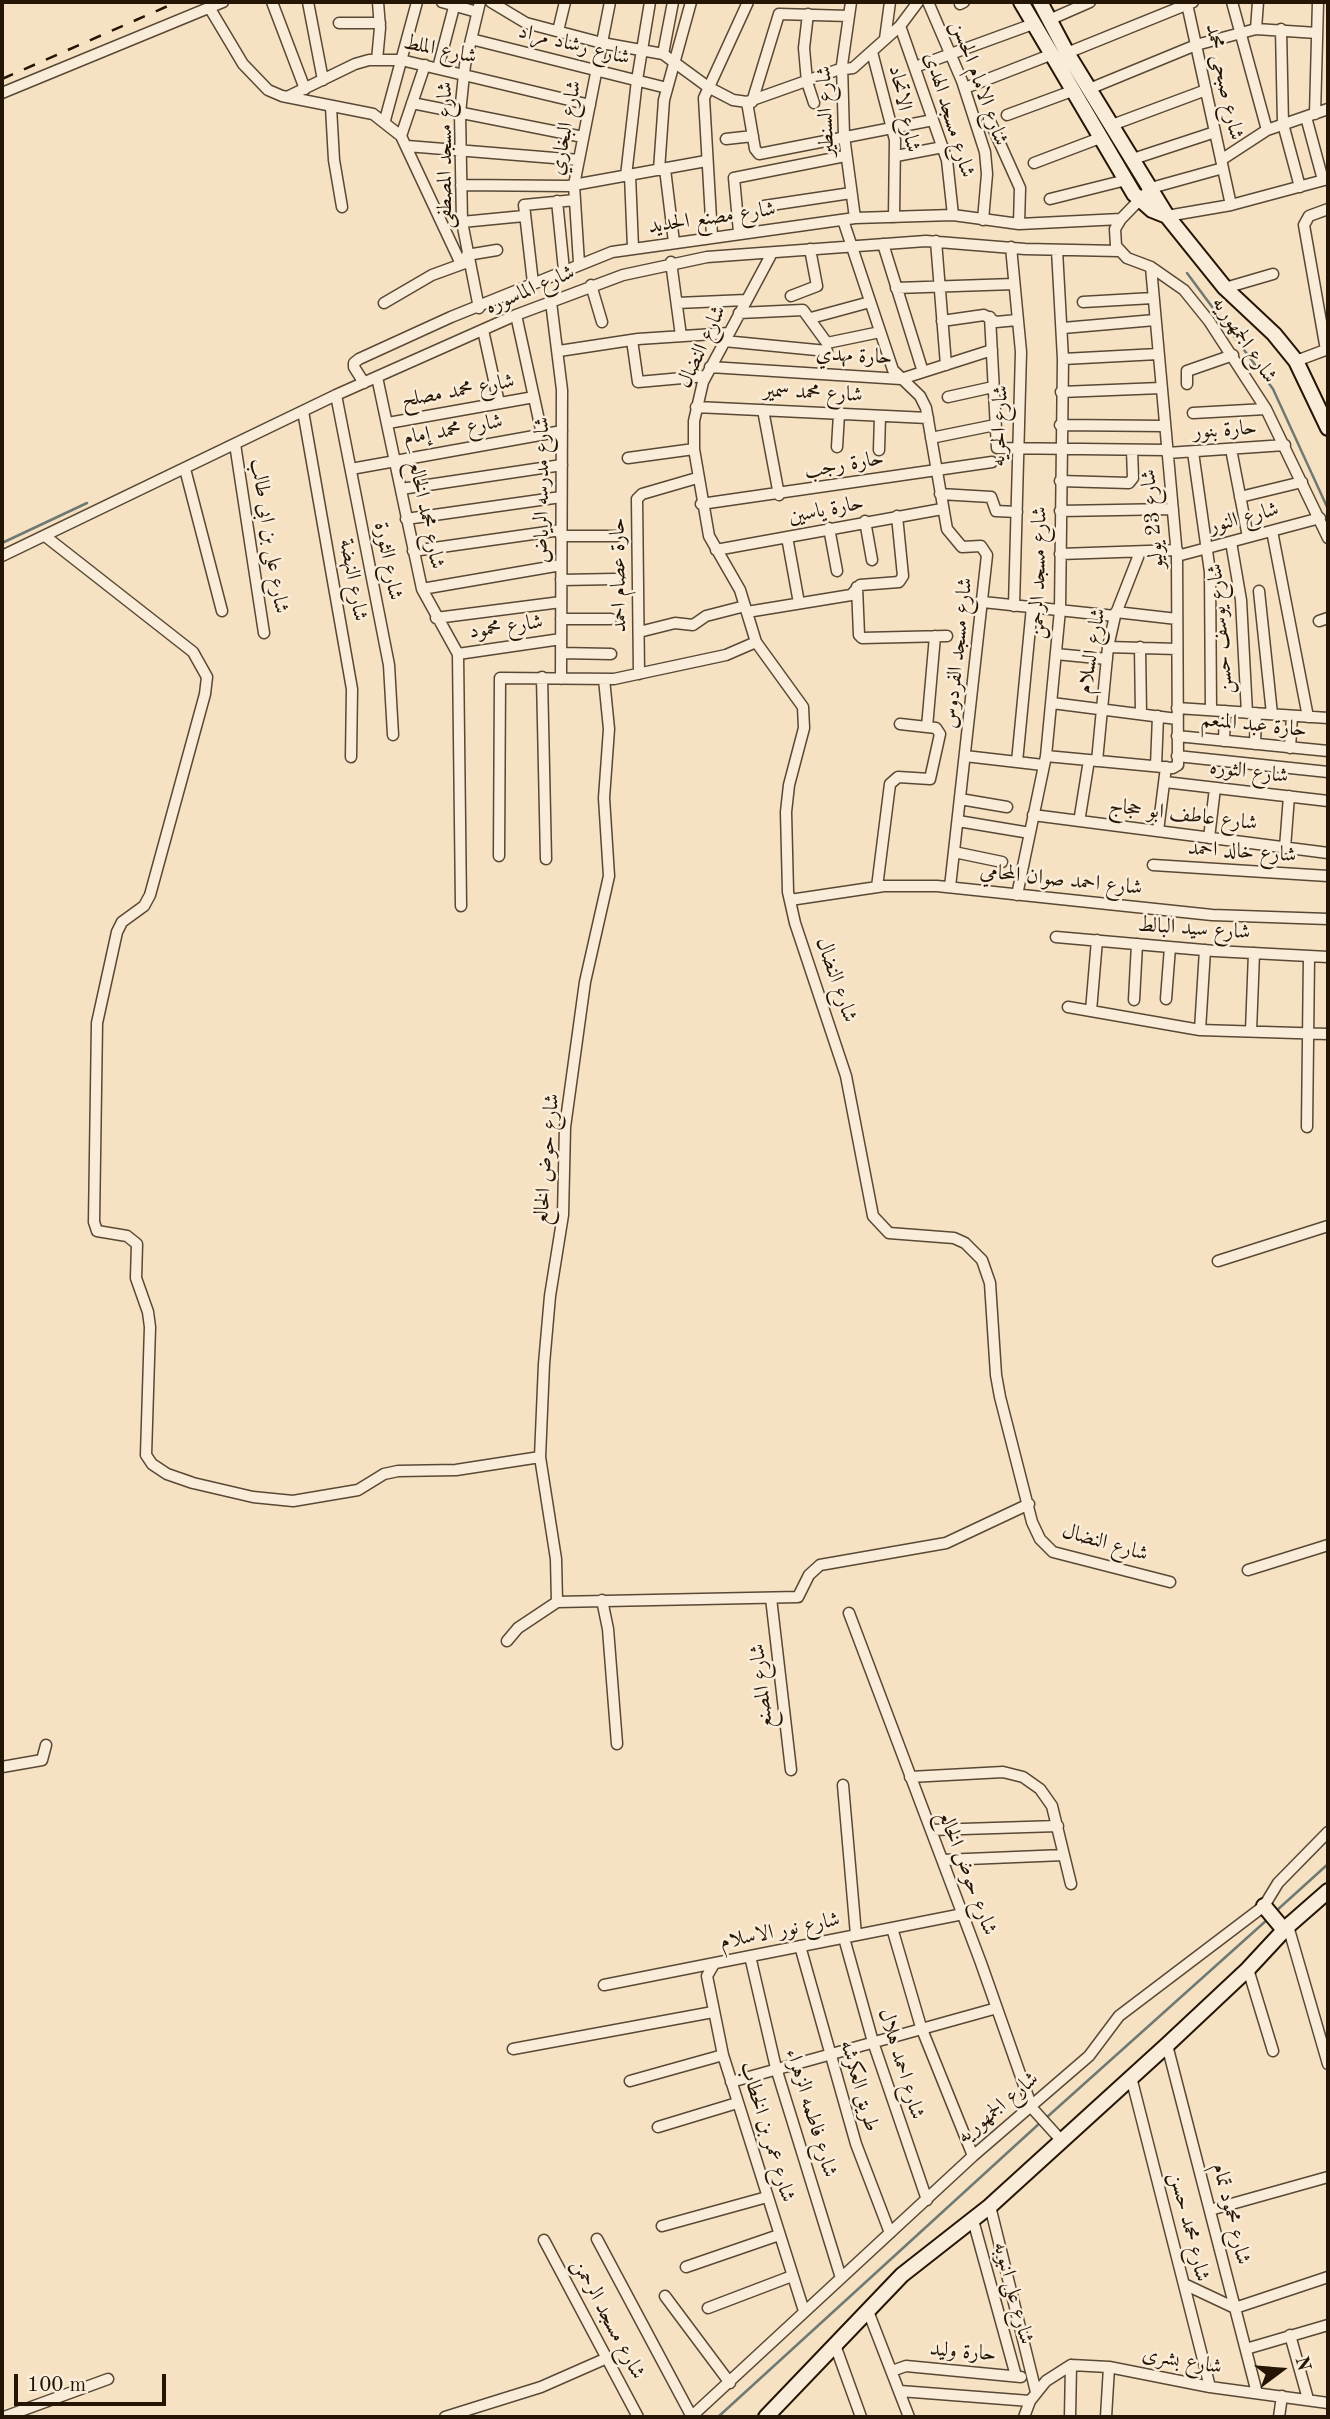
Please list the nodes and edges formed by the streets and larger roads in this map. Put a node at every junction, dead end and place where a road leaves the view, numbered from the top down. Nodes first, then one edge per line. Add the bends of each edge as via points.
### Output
1 (223, 2) edge
2 (272, 2) edge
3 (308, 2) edge
4 (378, 2) edge
5 (417, 2) edge
6 (442, 2) edge
7 (491, 2) edge
8 (512, 2) edge
9 (565, 2) edge
10 (610, 2) edge
11 (650, 2) edge
12 (673, 2) edge
13 (691, 2) edge
14 (748, 2) edge
15 (851, 2) edge
16 (890, 2) edge
17 (918, 2) edge
18 (928, 2) edge
19 (1021, 2) edge
20 (1040, 2) edge
21 (1090, 2) edge
22 (1233, 2) edge
23 (1258, 2) edge
24 (1318, 2) edge
25 (1190, 3) edge
26 (209, 7) junction
27 (454, 7) junction
28 (479, 7) edge
29 (508, 13) junction
30 (808, 14) junction
31 (849, 16) junction
32 (1049, 20) junction
33 (339, 23) dead end
34 (380, 23) junction
35 (1033, 24) junction
36 (900, 26) junction
37 (1256, 29) junction
38 (1281, 30) junction
39 (558, 31) junction
40 (1241, 33) junction
41 (1317, 33) junction
42 (471, 39) junction
43 (885, 40) junction
44 (602, 43) junction
45 (1196, 45) junction
46 (642, 49) junction
47 (872, 52) junction
48 (1068, 53) junction
49 (663, 54) junction
50 (951, 54) junction
51 (1050, 55) junction
52 (377, 60) junction
53 (401, 60) junction
54 (675, 61) junction
55 (425, 65) junction
56 (915, 67) junction
57 (438, 68) junction
58 (842, 69) junction
59 (597, 71) junction
60 (463, 74) junction
61 (323, 80) junction
62 (637, 80) junction
63 (807, 82) junction
64 (708, 87) junction
65 (667, 88) junction
66 (965, 88) junction
67 (305, 89) junction
68 (1089, 89) junction
69 (1206, 90) junction
70 (1072, 91) junction
71 (2, 93) edge
72 (287, 97) junction
73 (750, 102) junction
74 (412, 103) junction
75 (814, 103) dead end
76 (590, 105) junction
77 (331, 107) junction
78 (1328, 109) edge
79 (460, 113) junction
80 (1007, 115) dead end
81 (1310, 115) junction
82 (989, 119) dead end
83 (385, 120) junction
84 (933, 120) junction
85 (1283, 124) junction
86 (1112, 125) junction
87 (892, 127) junction
88 (1266, 130) junction
89 (1215, 132) junction
90 (753, 135) junction
91 (401, 136) junction
92 (844, 136) junction
93 (583, 138) junction
94 (1100, 138) junction
95 (726, 139) dead end
96 (407, 146) junction
97 (943, 147) junction
98 (460, 150) junction
99 (845, 156) junction
100 (896, 156) junction
101 (1133, 159) junction
102 (579, 160) junction
103 (706, 161) junction
104 (1034, 163) dead end
105 (1222, 164) junction
106 (662, 169) junction
107 (628, 175) junction
108 (1326, 179) edge
109 (1126, 180) junction
110 (461, 185) junction
111 (574, 185) junction
112 (1300, 187) junction
113 (1151, 188) junction
114 (850, 193) junction
115 (1138, 198) junction
116 (1051, 199) dead end
117 (575, 200) junction
118 (557, 201) junction
119 (1231, 205) junction
120 (764, 206) dead end
121 (342, 207) dead end
122 (1328, 209) edge
123 (953, 215) junction
124 (524, 216) junction
125 (1167, 216) junction
126 (894, 217) junction
127 (855, 218) junction
128 (1121, 219) junction
129 (843, 220) junction
130 (983, 220) junction
131 (463, 222) junction
132 (1019, 224) junction
133 (739, 232) junction
134 (712, 236) junction
135 (936, 241) junction
136 (674, 242) junction
137 (883, 244) junction
138 (852, 246) junction
139 (1011, 247) junction
140 (633, 248) junction
141 (810, 249) junction
142 (497, 250) dead end
143 (1057, 250) junction
144 (1119, 251) junction
145 (772, 253) junction
146 (466, 260) junction
147 (671, 262) junction
148 (579, 263) junction
149 (1151, 267) junction
150 (564, 270) junction
151 (1273, 274) dead end
152 (533, 283) junction
153 (1014, 284) junction
154 (591, 285) junction
155 (940, 286) junction
156 (896, 288) junction
157 (1225, 288) junction
158 (791, 296) dead end
159 (1153, 298) junction
160 (746, 300) junction
161 (551, 302) junction
162 (870, 302) junction
163 (1083, 302) dead end
164 (384, 303) dead end
165 (677, 303) junction
166 (478, 308) junction
167 (739, 313) junction
168 (516, 315) junction
169 (990, 317) junction
170 (811, 318) junction
171 (1017, 320) junction
172 (1155, 320) junction
173 (943, 321) junction
174 (602, 322) dead end
175 (1063, 328) junction
176 (483, 330) junction
177 (880, 332) junction
178 (681, 336) junction
179 (726, 337) junction
180 (632, 340) junction
181 (1327, 349) edge
182 (992, 350) junction
183 (559, 351) junction
184 (828, 351) dead end
185 (1158, 354) junction
186 (1233, 355) junction
187 (1063, 359) junction
188 (1296, 361) junction
189 (946, 365) junction
190 (708, 372) junction
191 (923, 372) junction
192 (377, 377) junction
193 (901, 379) junction
194 (364, 383) junction
195 (1186, 384) dead end
196 (993, 387) junction
197 (1161, 388) junction
198 (1061, 393) junction
199 (337, 395) junction
200 (534, 397) junction
201 (948, 397) dead end
202 (499, 403) junction
203 (696, 407) junction
204 (1266, 409) junction
205 (763, 410) junction
206 (303, 411) junction
207 (1193, 413) dead end
208 (839, 414) junction
209 (880, 416) junction
210 (928, 418) junction
211 (1327, 419) edge
212 (388, 423) junction
213 (995, 425) junction
214 (1060, 425) junction
215 (1164, 426) junction
216 (562, 431) junction
217 (542, 435) junction
218 (931, 438) junction
219 (235, 444) junction
220 (1285, 445) junction
221 (837, 447) dead end
222 (694, 449) junction
223 (1018, 449) junction
224 (1060, 449) junction
225 (1230, 449) junction
226 (879, 450) dead end
227 (1132, 450) junction
228 (1167, 451) junction
229 (1193, 452) junction
230 (628, 458) dead end
231 (395, 460) junction
232 (992, 462) dead end
233 (562, 465) junction
234 (936, 468) junction
235 (185, 469) junction
236 (351, 469) junction
237 (697, 478) junction
238 (1060, 481) junction
239 (1302, 482) junction
240 (401, 489) junction
241 (940, 494) junction
242 (779, 495) junction
243 (561, 497) junction
244 (1240, 497) junction
245 (701, 504) junction
246 (943, 509) junction
247 (1173, 509) junction
248 (1060, 511) junction
249 (1017, 512) junction
250 (897, 516) junction
251 (1320, 518) junction
252 (406, 519) junction
253 (865, 521) junction
254 (829, 528) junction
255 (1272, 531) junction
256 (561, 533) junction
257 (45, 536) junction
258 (617, 536) dead end
259 (787, 537) junction
260 (1248, 537) junction
261 (1328, 538) edge
262 (1231, 542) junction
263 (1206, 548) junction
264 (413, 551) junction
265 (716, 551) junction
266 (1140, 552) junction
267 (1177, 553) junction
268 (1060, 554) junction
269 (2, 556) edge
270 (872, 559) dead end
271 (561, 565) junction
272 (837, 570) dead end
273 (615, 579) dead end
274 (561, 580) junction
275 (857, 587) junction
276 (422, 589) junction
277 (1259, 591) dead end
278 (561, 602) junction
279 (983, 602) junction
280 (799, 603) junction
281 (1014, 606) junction
282 (1032, 607) junction
283 (746, 609) junction
284 (1060, 610) junction
285 (222, 611) dead end
286 (1115, 614) junction
287 (436, 618) junction
288 (561, 619) junction
289 (611, 619) dead end
290 (1177, 619) junction
291 (639, 632) junction
292 (264, 633) dead end
293 (935, 636) junction
294 (947, 636) dead end
295 (561, 639) junction
296 (755, 642) junction
297 (1108, 646) junction
298 (1140, 648) junction
299 (1177, 649) junction
300 (561, 653) junction
301 (458, 654) junction
302 (611, 654) dead end
303 (1056, 654) junction
304 (1107, 659) junction
305 (639, 674) junction
306 (542, 677) junction
307 (561, 678) junction
308 (604, 679) junction
309 (1052, 703) junction
310 (1102, 709) junction
311 (1211, 710) junction
312 (1225, 711) junction
313 (1252, 713) junction
314 (1141, 714) junction
315 (1177, 714) junction
316 (1272, 714) junction
317 (1158, 716) junction
318 (1292, 716) junction
319 (1308, 717) junction
320 (1328, 718) edge
321 (900, 724) dead end
322 (927, 727) junction
323 (393, 735) dead end
324 (1177, 736) junction
325 (1224, 741) junction
326 (1255, 744) junction
327 (1290, 748) junction
328 (1328, 751) edge
329 (965, 756) junction
330 (1177, 756) junction
331 (351, 757) dead end
332 (1044, 760) junction
333 (1093, 760) junction
334 (1017, 762) junction
335 (1166, 767) junction
336 (1328, 772) edge
337 (1165, 782) junction
338 (1215, 788) junction
339 (1289, 796) junction
340 (960, 799) junction
341 (1328, 801) edge
342 (1007, 807) dead end
343 (1033, 815) junction
344 (1080, 816) dead end
345 (958, 821) junction
346 (1158, 831) junction
347 (1030, 833) junction
348 (1209, 838) junction
349 (1285, 848) junction
350 (954, 852) junction
351 (1328, 853) edge
352 (499, 856) dead end
353 (546, 859) dead end
354 (1002, 862) dead end
355 (1153, 866) dead end
356 (1328, 876) edge
357 (877, 887) junction
358 (950, 887) junction
359 (1017, 895) junction
360 (790, 900) junction
361 (461, 906) dead end
362 (1328, 919) edge
363 (1056, 937) dead end
364 (1097, 940) junction
365 (1138, 944) junction
366 (1170, 947) junction
367 (1205, 950) junction
368 (1254, 953) junction
369 (1309, 956) junction
370 (1328, 957) edge
371 (1166, 999) dead end
372 (1134, 1000) dead end
373 (1068, 1007) dead end
374 (1091, 1011) junction
375 (1200, 1030) junction
376 (1251, 1031) junction
377 (1308, 1033) junction
378 (1328, 1034) edge
379 (1307, 1126) dead end
380 (1328, 1226) edge
381 (1218, 1261) dead end
382 (540, 1457) junction
383 (1028, 1504) junction
384 (1328, 1545) edge
385 (1248, 1570) dead end
386 (1170, 1582) dead end
387 (771, 1598) junction
388 (602, 1600) junction
389 (557, 1602) junction
390 (849, 1613) dead end
391 (507, 1641) dead end
392 (617, 1744) dead end
393 (46, 1745) dead end
394 (2, 1768) edge
395 (791, 1770) dead end
396 (910, 1777) junction
397 (843, 1785) dead end
398 (1058, 1826) junction
399 (931, 1830) junction
400 (1328, 1832) edge
401 (1065, 1855) junction
402 (943, 1860) junction
403 (1071, 1884) dead end
404 (1328, 1893) edge
405 (1266, 1908) junction
406 (963, 1914) junction
407 (1283, 1927) junction
408 (892, 1928) junction
409 (856, 1935) junction
410 (844, 1938) junction
411 (800, 1946) junction
412 (750, 1956) junction
413 (714, 1964) junction
414 (1248, 1969) junction
415 (604, 1985) dead end
416 (997, 2008) junction
417 (713, 2012) junction
418 (921, 2027) junction
419 (873, 2042) junction
420 (1167, 2045) junction
421 (513, 2049) dead end
422 (1273, 2052) dead end
423 (829, 2054) junction
424 (723, 2055) junction
425 (1328, 2064) edge
426 (776, 2068) junction
427 (1131, 2077) junction
428 (630, 2081) dead end
429 (731, 2082) junction
430 (737, 2103) junction
431 (1035, 2112) junction
432 (658, 2127) dead end
433 (1056, 2134) junction
434 (973, 2156) junction
435 (1328, 2177) edge
436 (767, 2197) junction
437 (927, 2200) junction
438 (990, 2206) junction
439 (1210, 2210) junction
440 (973, 2220) junction
441 (662, 2226) dead end
442 (890, 2233) junction
443 (779, 2235) junction
444 (597, 2239) dead end
445 (544, 2240) dead end
446 (686, 2267) dead end
447 (792, 2276) junction
448 (1328, 2277) edge
449 (841, 2278) junction
450 (1184, 2284) junction
451 (665, 2296) dead end
452 (708, 2308) dead end
453 (1235, 2308) junction
454 (804, 2311) junction
455 (868, 2311) junction
456 (1328, 2325) edge
457 (1290, 2335) junction
458 (835, 2345) junction
459 (1246, 2349) junction
460 (607, 2358) junction
461 (1071, 2365) junction
462 (1109, 2367) junction
463 (892, 2371) junction
464 (1016, 2376) junction
465 (1032, 2378) junction
466 (108, 2379) dead end
467 (730, 2383) junction
468 (1210, 2387) junction
469 (900, 2391) junction
470 (1257, 2393) junction
471 (1282, 2396) junction
472 (1033, 2397) junction
473 (1308, 2399) junction
474 (1328, 2403) edge
475 (4, 2417) edge
476 (445, 2417) edge
477 (638, 2417) edge
478 (692, 2417) edge
479 (766, 2417) edge
480 (862, 2417) edge
481 (909, 2417) edge
482 (1024, 2417) edge
483 (1070, 2417) edge
484 (1106, 2417) edge
485 (1279, 2417) edge

1 - 26 street
2 - 67 street
3 - 61 street
4 - 34 street
5 - 53 street
6 - 27 street
7 - 29 street
8 - 29 street
9 - 39 street
10 - 44 street, شارع البخاري
11 - 46 street
12 - 49 street
13 - 54 street
14 - 64 street
15 - 31 street, شارع السنطير
16 - 43 street
17 - 36 street
18 - 50 street, شارع الامام الحسن
19 - 35 street, شارع الجمهوريه
20 - 32 street, شارع الجمهوريه
21 - 32 street
22 - 40 street
23 - 37 street
24 - 41 street
25 - 45 street, شارع صبحى محمد
25 - 48 street
26 - 71 street
26 - 72 street via 254,77 268,90
27 - 28 street
27 - 57 street
28 - 42 street, شارع مسجد المصطفى
29 - 39 street
30 - 31 street
30 - 63 street
30 - 73 street via 778,15
31 - 58 street, شارع السنطير
32 - 48 street, شارع الجمهوريه
33 - 34 street
34 - 52 street
35 - 50 street
35 - 51 street, شارع الجمهوريه
36 - 43 street
36 - 56 street, شارع مسجد الهدى
37 - 38 street
37 - 40 street
38 - 41 street
38 - 85 street
39 - 44 street
40 - 45 street
40 - 88 street
41 - 81 street
42 - 59 street, شارع رشاد مراد
42 - 60 street, شارع مسجد المصطفى
43 - 47 street
44 - 46 street
44 - 59 street, شارع البخاري
45 - 68 street
45 - 69 street, شارع صبحى محمد
46 - 49 street
46 - 62 street
47 - 58 street via 853,68
47 - 87 street, شارع الاتحاد
48 - 68 street, شارع الجمهوريه
49 - 54 street
50 - 56 street
50 - 66 street, شارع الامام الحسن
51 - 66 street
51 - 70 street, شارع الجمهوريه
52 - 53 street, شارع الملط
52 - 61 street, شارع الملط via 355,64
53 - 55 street, شارع الملط
53 - 83 street
54 - 64 street
54 - 65 street
55 - 57 street, شارع الملط
55 - 74 street
56 - 84 street, شارع مسجد الهدى
57 - 60 street, شارع الملط
58 - 63 street
58 - 92 street, شارع السنطير
59 - 62 street, شارع رشاد مراد
59 - 76 street, شارع البخاري
60 - 76 street, شارع الملط
60 - 79 street, شارع مسجد المصطفى
61 - 67 street, شارع الملط
62 - 65 street, شارع رشاد مراد
62 - 107 street
63 - 73 street
63 - 75 street
64 - 73 street via 733,100
64 - 103 street via 703,117
65 - 106 street via 659,136
66 - 130 street, شارع الامام الحسن via 985,152
67 - 72 street, شارع الملط
68 - 86 street, شارع الجمهوريه
69 - 86 street
69 - 89 street, شارع صبحى محمد
70 - 80 street
70 - 94 street, شارع الجمهوريه
72 - 77 street
73 - 90 street
74 - 79 street
74 - 91 street
76 - 93 street, شارع البخاري
77 - 83 street
77 - 121 street
78 - 81 street
79 - 93 street
79 - 98 street, شارع مسجد المصطفى
81 - 85 street
81 - 108 street
82 - 132 street via 1020,188
83 - 91 street
84 - 87 street
84 - 97 street, شارع مسجد الهدى
85 - 88 street
85 - 112 street
86 - 101 street, شارع الجمهوريه
87 - 92 street
87 - 100 street, شارع الاتحاد
88 - 105 street
89 - 101 street
89 - 105 street, شارع صبحى محمد
90 - 92 street via 758,153
90 - 95 street
91 - 96 street
92 - 99 street, شارع السنطير
93 - 102 street, شارع البخاري
94 - 104 street
94 - 109 street, شارع الجمهوريه
96 - 98 street
96 - 146 street
97 - 100 street
97 - 123 street, شارع مسجد الهدى via 951,177
98 - 102 street
98 - 110 street, شارع مسجد المصطفى
99 - 114 street, شارع السنطير
99 - 133 street via 734,178
100 - 126 street, شارع الاتحاد
101 - 113 street, شارع الجمهوريه
102 - 111 street, شارع البخاري
103 - 106 street
103 - 134 street
105 - 113 street, شارع صبحى محمد
105 - 119 street, شارع صبحى محمد
106 - 107 street
106 - 136 street
107 - 111 street
107 - 140 street
108 - 112 street
109 - 115 street, شارع الجمهوريه
109 - 116 street
110 - 111 street
110 - 131 street, شارع مسجد المصطفى
111 - 117 street, شارع البخاري
112 - 119 street
113 - 115 street
113 - 125 street, شارع الجمهوريه
114 - 120 street
114 - 127 street, شارع السنطير
115 - 125 street, شارع الجمهوريه
115 - 128 street
117 - 118 street
117 - 148 street, شارع البخاري
118 - 124 street via 525,204
118 - 150 street
119 - 125 street
122 - 181 street via 1309,216 1304,225
123 - 126 street, شارع مصنع الحديد
123 - 130 street, شارع مصنع الحديد
124 - 131 street
124 - 152 street
125 - 157 street, شارع الجمهوريه
126 - 127 street, شارع مصنع الحديد
127 - 129 street, شارع مصنع الحديد
128 - 132 street, شارع مصنع الحديد
128 - 144 street via 1114,238
129 - 133 street, شارع مصنع الحديد
129 - 138 street, شارع مسجد الفردوس
130 - 132 street, شارع مصنع الحديد
131 - 146 street, شارع مسجد المصطفى
133 - 134 street, شارع مصنع الحديد
134 - 136 street, شارع مصنع الحديد
135 - 137 street, شارع الماسوره
135 - 139 street, شارع الماسوره
135 - 155 street
136 - 140 street, شارع مصنع الحديد
137 - 138 street, شارع الماسوره
137 - 156 street
138 - 141 street, شارع الماسوره
138 - 162 street, شارع مسجد الفردوس
139 - 143 street, شارع الماسوره
139 - 153 street, شارع الحريه
140 - 148 street, شارع مصنع الحديد
141 - 145 street, شارع الماسوره
141 - 158 street via 817,286
142 - 146 street
143 - 144 street, شارع الماسوره
143 - 175 street, شارع مسجد الرحمن
144 - 149 street, شارع الجمهوريه
145 - 147 street, شارع الماسوره
145 - 160 street, شارع النضال
146 - 164 street
146 - 166 street, شارع مسجد المصطفى
147 - 154 street, شارع الماسوره
147 - 165 street
148 - 150 street, شارع مصنع الحديد
149 - 159 street, شارع 23 يوليو
149 - 186 street, شارع الجمهوريه via 1184,290
150 - 152 street, شارع مصنع الحديد
151 - 157 street
152 - 166 street, شارع مصنع الحديد
153 - 155 street
153 - 171 street, شارع الحريه
154 - 161 street, شارع الماسوره
154 - 174 street
155 - 156 street
155 - 173 street
156 - 191 street
157 - 188 street, شارع الجمهوريه
159 - 163 street
159 - 172 street, شارع 23 يوليو
160 - 165 street
160 - 167 street, شارع النضال
161 - 168 street, شارع الماسوره
161 - 183 street, شارع مدرسه الرياض
162 - 170 street
162 - 177 street, شارع مسجد الفردوس
165 - 178 street
166 - 194 street, شارع مصنع الحديد via 359,359 354,367
167 - 170 street via 801,310
167 - 179 street, شارع النضال
168 - 176 street, شارع الماسوره
168 - 200 street
169 - 171 street via 996,322
169 - 173 street
169 - 182 street
170 - 177 street via 827,343
171 - 223 street, شارع الحريه via 1021,352
172 - 175 street
172 - 185 street, شارع 23 يوليو
173 - 189 street
175 - 187 street, شارع مسجد الرحمن
176 - 192 street, شارع الماسوره
176 - 202 street
177 - 193 street, شارع مسجد الفردوس via 893,370
178 - 179 street
178 - 180 street
179 - 184 street
179 - 190 street, شارع النضال
180 - 183 street
180 - 190 street, حارة مهدي via 640,383
181 - 188 street
182 - 189 street, حارة مهدي
182 - 196 street
183 - 216 street, شارع مدرسه الرياض
185 - 187 street
185 - 197 street, شارع 23 يوليو
186 - 195 street via 1187,371
186 - 204 street, شارع الجمهوريه
187 - 198 street, شارع مسجد الرحمن
188 - 211 street, شارع الجمهوريه
189 - 191 street, حارة مهدي
190 - 193 street, حارة مهدي
190 - 203 street, شارع النضال
191 - 193 street, حارة مهدي
192 - 194 street, شارع الماسوره
192 - 212 street, شارع محمد الخالع
193 - 210 street, شارع مسجد الفردوس via 920,396
194 - 199 street, شارع الماسوره
196 - 201 street
196 - 213 street
197 - 198 street
197 - 215 street, شارع 23 يوليو
198 - 214 street, شارع مسجد الرحمن
199 - 206 street, شارع الماسوره
199 - 236 street, شارع الثورة
200 - 202 street, شارع محمد مصلح
200 - 217 street
202 - 212 street, شارع محمد مصلح
203 - 205 street, شارع محمد سمير
203 - 222 street, شارع النضال
204 - 207 street
204 - 220 street, شارع الجمهوريه
205 - 208 street, شارع محمد سمير
205 - 242 street
206 - 219 street, شارع الماسوره
206 - 331 street, شارع النهضة via 352,689
208 - 209 street, شارع محمد سمير
208 - 221 street
209 - 210 street, شارع محمد سمير
209 - 226 street
210 - 218 street, شارع مسجد الفردوس
212 - 231 street, شارع محمد الخالع
213 - 218 street
213 - 223 street via 997,448
214 - 215 street
214 - 224 street, شارع مسجد الرحمن
215 - 228 street, شارع 23 يوليو
216 - 217 street, شارع محمد إمام
216 - 233 street, شارع مدرسه الرياض
217 - 231 street, شارع محمد إمام
218 - 234 street, شارع مسجد الفردوس
219 - 235 street, شارع الماسوره
219 - 292 street, شارع على بن ابى طالب
220 - 225 street, حارة بنور
220 - 239 street, شارع الجمهوريه
222 - 230 street
222 - 237 street, شارع النضال
223 - 224 street, حارة بنور
223 - 249 street, شارع الحريه
224 - 227 street, حارة بنور
224 - 238 street, شارع مسجد الرحمن
225 - 229 street, حارة بنور
225 - 244 street
227 - 228 street, حارة بنور
227 - 238 street via 1133,478 1129,483
228 - 229 street, حارة بنور
228 - 247 street, شارع 23 يوليو
229 - 263 street
231 - 236 street, شارع محمد إمام
231 - 240 street, شارع محمد الخالع
232 - 234 street, حارة رجب
233 - 240 street
233 - 243 street, شارع مدرسه الرياض
234 - 241 street, شارع مسجد الفردوس
234 - 242 street, حارة رجب
235 - 257 street, شارع الماسوره
235 - 285 street
236 - 323 street, شارع الثورة via 391,676
237 - 245 street, شارع النضال
237 - 291 street, حارة عصام احمد via 637,499
238 - 248 street, شارع مسجد الرحمن
239 - 244 street
239 - 251 street, شارع الجمهوريه
240 - 252 street, شارع محمد الخالع
241 - 246 street, شارع مسجد الفردوس
241 - 249 street via 989,496 996,511
242 - 245 street, حارة رجب
243 - 252 street
243 - 256 street, شارع مدرسه الرياض
244 - 260 street
245 - 265 street, شارع النضال
246 - 250 street, حارة ياسين
246 - 279 street, شارع مسجد الفردوس via 953,539 962,547 981,546 987,555
247 - 248 street
247 - 267 street, شارع 23 يوليو
248 - 268 street, شارع مسجد الرحمن
249 - 281 street, شارع الحريه
250 - 253 street, حارة ياسين
250 - 275 street via 902,578
251 - 255 street, شارع النور
251 - 261 street, شارع الجمهوريه
252 - 264 street, شارع محمد الخالع
253 - 254 street, حارة ياسين
253 - 270 street
254 - 259 street, حارة ياسين
254 - 272 street
255 - 260 street, شارع النور
255 - 319 street
256 - 258 street
256 - 264 street
256 - 271 street, شارع مدرسه الرياض
257 - 269 street, شارع الماسوره
257 - 382 street via 193,652 207,677 150,895 117,932 97,1023 94,1222 97,1231 127,1236 137,1244 136,1278 150,1327 146,1455 167,1474 193,1483 293,1501 358,1490 398,1471 456,1471
259 - 265 street, حارة ياسين
259 - 280 street
260 - 262 street, شارع النور
262 - 263 street, شارع النور
262 - 313 street, شارع يوسف حسن
263 - 267 street, شارع النور
263 - 311 street
264 - 276 street, شارع محمد الخالع
265 - 283 street, شارع النضال via 730,570
266 - 267 street, شارع النور
266 - 268 street, شارع النور
266 - 286 street, شارع السلام
267 - 290 street, شارع 23 يوليو
268 - 284 street, شارع مسجد الرحمن
271 - 274 street, شارع مدرسه الرياض
271 - 276 street
273 - 274 street
274 - 278 street, شارع مدرسه الرياض
275 - 280 street via 851,595
275 - 293 street via 860,636
276 - 287 street, شارع محمد الخالع
277 - 316 street
278 - 287 street
278 - 288 street, شارع مدرسه الرياض
279 - 281 street
279 - 329 street, شارع مسجد الفردوس
280 - 283 street
281 - 282 street
282 - 284 street
282 - 334 street
283 - 291 street via 706,616 693,625 675,623
283 - 296 street, شارع النضال
284 - 286 street
284 - 303 street, شارع مسجد الرحمن
286 - 290 street
286 - 297 street, شارع السلام
287 - 301 street, شارع محمد الخالع
288 - 289 street
288 - 295 street, شارع مدرسه الرياض
290 - 299 street, شارع 23 يوليو
291 - 305 street, حارة عصام احمد
293 - 294 street
293 - 322 street
295 - 300 street, شارع مدرسه الرياض
295 - 301 street, شارع محمود
296 - 305 street via 726,655
296 - 360 street, شارع النضال via 799,697 805,717 786,813
297 - 298 street
297 - 304 street, شارع السلام
298 - 299 street
298 - 314 street
299 - 315 street, شارع 23 يوليو
300 - 302 street
300 - 307 street, شارع مدرسه الرياض
301 - 361 street
303 - 304 street
303 - 309 street, شارع مسجد الرحمن
304 - 310 street, شارع السلام
305 - 308 street
306 - 307 street
306 - 352 street via 503,676 499,680
306 - 353 street
307 - 308 street
308 - 382 street, شارع حوض الخالع via 609,729 604,806 609,876 585,982 565,1127 565,1199 549,1306
309 - 310 street
309 - 332 street, شارع مسجد الرحمن
310 - 314 street
310 - 333 street, شارع السلام
311 - 312 street
311 - 315 street
312 - 313 street
312 - 325 street
313 - 316 street
313 - 326 street, شارع يوسف حسن
314 - 317 street
315 - 317 street
315 - 324 street, شارع 23 يوليو
316 - 318 street
317 - 335 street
318 - 319 street
318 - 327 street
319 - 320 street
321 - 322 street
322 - 357 street via 940,734 931,778 891,781
324 - 325 street, حارة عبد المنعم
324 - 330 street, شارع 23 يوليو
325 - 326 street, حارة عبد المنعم
326 - 327 street, حارة عبد المنعم
327 - 328 street, حارة عبد المنعم
329 - 334 street
329 - 340 street, شارع مسجد الفردوس
330 - 335 street, شارع 23 يوليو
330 - 336 street
332 - 333 street
332 - 334 street
332 - 343 street, شارع مسجد الرحمن
333 - 335 street
333 - 344 street, شارع السلام
335 - 337 street
337 - 338 street, شارع الثوره
337 - 346 street
338 - 339 street, شارع الثوره
338 - 348 street
339 - 341 street, شارع الثوره
339 - 349 street
340 - 342 street
340 - 345 street, شارع مسجد الفردوس
343 - 346 street, شارع عاطف ابو حجاج
343 - 347 street, شارع مسجد الرحمن
345 - 347 street
345 - 350 street, شارع مسجد الفردوس
346 - 348 street, شارع عاطف ابو حجاج
347 - 359 street, شارع مسجد الرحمن
348 - 349 street, شارع عاطف ابو حجاج
349 - 351 street, شارع عاطف ابو حجاج
350 - 354 street
350 - 358 street, شارع مسجد الفردوس
355 - 356 street, شارع خالد احمد
357 - 358 street, شارع احمد صوان المحامي
357 - 360 street, شارع احمد صوان المحامي
358 - 359 street, شارع احمد صوان المحامي
359 - 362 street, شارع احمد صوان المحامي via 1212,915
360 - 383 street, شارع النضال via 846,1076 877,1223 897,1235 954,1238 974,1250 987,1271 996,1375
363 - 364 street, شارع سيد البالط
364 - 365 street, شارع سيد البالط
364 - 374 street
365 - 366 street, شارع سيد البالط
365 - 372 street
366 - 367 street, شارع سيد البالط
366 - 371 street
367 - 368 street, شارع سيد البالط
367 - 375 street
368 - 369 street, شارع سيد البالط
368 - 376 street
369 - 370 street, شارع سيد البالط
369 - 377 street
373 - 374 street
374 - 375 street
375 - 376 street
376 - 377 street
377 - 378 street
377 - 379 street
380 - 381 street
382 - 389 street, شارع حوض الخالع via 555,1548
383 - 386 street, شارع النضال via 1036,1531 1053,1552
383 - 387 street via 946,1543 820,1565 798,1597
384 - 385 street
387 - 388 street
387 - 395 street, شارع المصنع
388 - 389 street
388 - 392 street
389 - 391 street
390 - 396 street, شارع حوض الخالع
393 - 394 street via 42,1759
396 - 398 street via 1003,1772 1023,1777 1040,1789
396 - 399 street, شارع حوض الخالع
397 - 409 street
398 - 399 street
398 - 401 street
399 - 402 street, شارع حوض الخالع
400 - 405 street, شارع الجمهوريه via 1278,1883
401 - 402 street
401 - 403 street
402 - 406 street, شارع حوض الخالع
404 - 407 street
405 - 407 street
405 - 431 street, شارع الجمهوريه via 1126,2010
406 - 408 street, شارع نور الاسلام
406 - 416 street, شارع حوض الخالع
407 - 414 street
407 - 425 street
408 - 409 street, شارع نور الاسلام
408 - 418 street
409 - 410 street, شارع نور الاسلام
410 - 411 street, شارع نور الاسلام
410 - 419 street, شارع احمد هلال
411 - 412 street, شارع نور الاسلام
411 - 423 street, طريق العكرشه
412 - 413 street, شارع نور الاسلام
412 - 426 street, شارع فاطمه الزهراء
413 - 415 street, شارع نور الاسلام
413 - 417 street, شارع عمر بن الخطاب via 707,1976
414 - 420 street
414 - 422 street
416 - 418 street
416 - 431 street, شارع حوض الخالع
417 - 421 street
417 - 424 street, شارع عمر بن الخطاب
418 - 419 street
418 - 434 street
419 - 423 street
419 - 437 street, شارع احمد هلال
420 - 427 street
420 - 439 street, شارع محمود تمام
423 - 426 street
423 - 442 street, طريق العكرشه
424 - 428 street
424 - 429 street, شارع عمر بن الخطاب
426 - 429 street
426 - 449 street, شارع فاطمه الزهراء
427 - 433 street
427 - 450 street, شارع محمد حسن
429 - 430 street, شارع عمر بن الخطاب
430 - 432 street
430 - 436 street, شارع عمر بن الخطاب
431 - 433 street, شارع حوض الخالع
431 - 434 street, شارع الجمهوريه
433 - 438 street
434 - 437 street, شارع الجمهوريه
435 - 439 street
436 - 441 street
436 - 443 street, شارع عمر بن الخطاب
437 - 442 street, شارع الجمهوريه
438 - 440 street
438 - 465 street
439 - 453 street, شارع محمود تمام
440 - 455 street via 909,2269
440 - 464 street, شارع على انبوبه
442 - 449 street, شارع الجمهوريه
443 - 446 street
443 - 447 street, شارع عمر بن الخطاب
444 - 478 street
445 - 460 street, شارع مسجد الرحمن
447 - 452 street
447 - 454 street, شارع عمر بن الخطاب
448 - 453 street
449 - 454 street, شارع الجمهوريه
450 - 453 street
450 - 468 street, شارع محمد حسن
451 - 467 street
453 - 459 street, شارع محمود تمام
454 - 467 street, شارع الجمهوريه
455 - 458 street
455 - 463 street
456 - 457 street
457 - 459 street
457 - 473 street
458 - 479 street
458 - 480 street
459 - 470 street, شارع محمود تمام
460 - 476 street via 541,2387
460 - 477 street, شارع مسجد الرحمن
461 - 462 street, شارع بشرى
461 - 472 street via 1052,2376
461 - 483 street
462 - 468 street, شارع بشرى
462 - 484 street
463 - 464 street, حارة وليد via 906,2366
463 - 469 street
464 - 465 street, حارة وليد
465 - 472 street
466 - 475 street
467 - 478 street, شارع الجمهوريه
468 - 470 street, شارع بشرى
469 - 472 street
469 - 481 street
470 - 471 street, شارع بشرى
471 - 473 street, شارع بشرى
471 - 485 street
472 - 482 street
473 - 474 street, شارع بشرى

